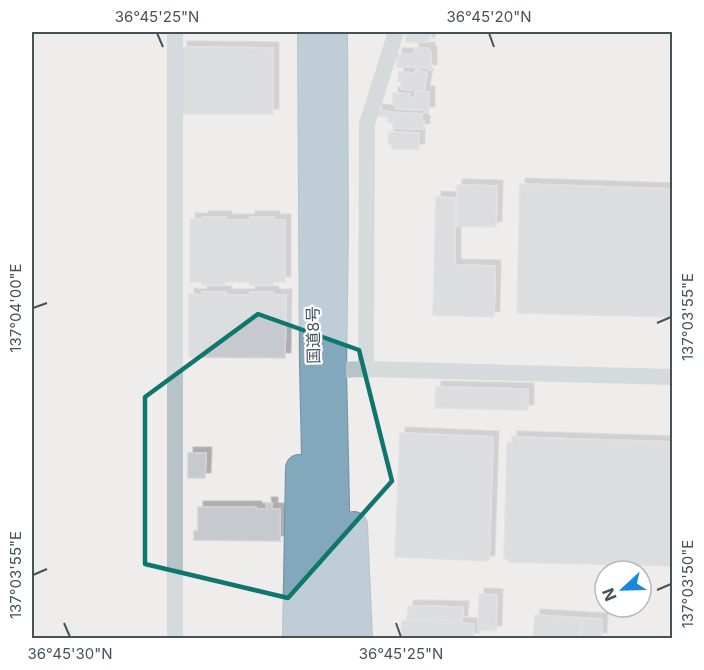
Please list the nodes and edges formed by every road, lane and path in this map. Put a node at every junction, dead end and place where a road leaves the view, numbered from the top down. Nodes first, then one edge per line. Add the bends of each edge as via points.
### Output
1 (175, 32) edge
2 (311, 32) edge
3 (334, 32) edge
4 (396, 32) edge
5 (312, 130) junction
6 (349, 370) junction
7 (672, 377) edge
8 (324, 415) junction
9 (175, 639) edge
10 (296, 639) edge
11 (319, 639) edge
12 (339, 639) edge
13 (359, 639) edge

1 - 9 street
2 - 5 highway, 国道8号
3 - 6 highway via 335,231
4 - 6 street via 367,124
5 - 8 highway, 国道8号
5 - 10 highway via 305,212
6 - 7 street
6 - 8 highway, 国道8号
6 - 13 highway
8 - 11 highway, 国道8号
8 - 12 highway, 国道8号

